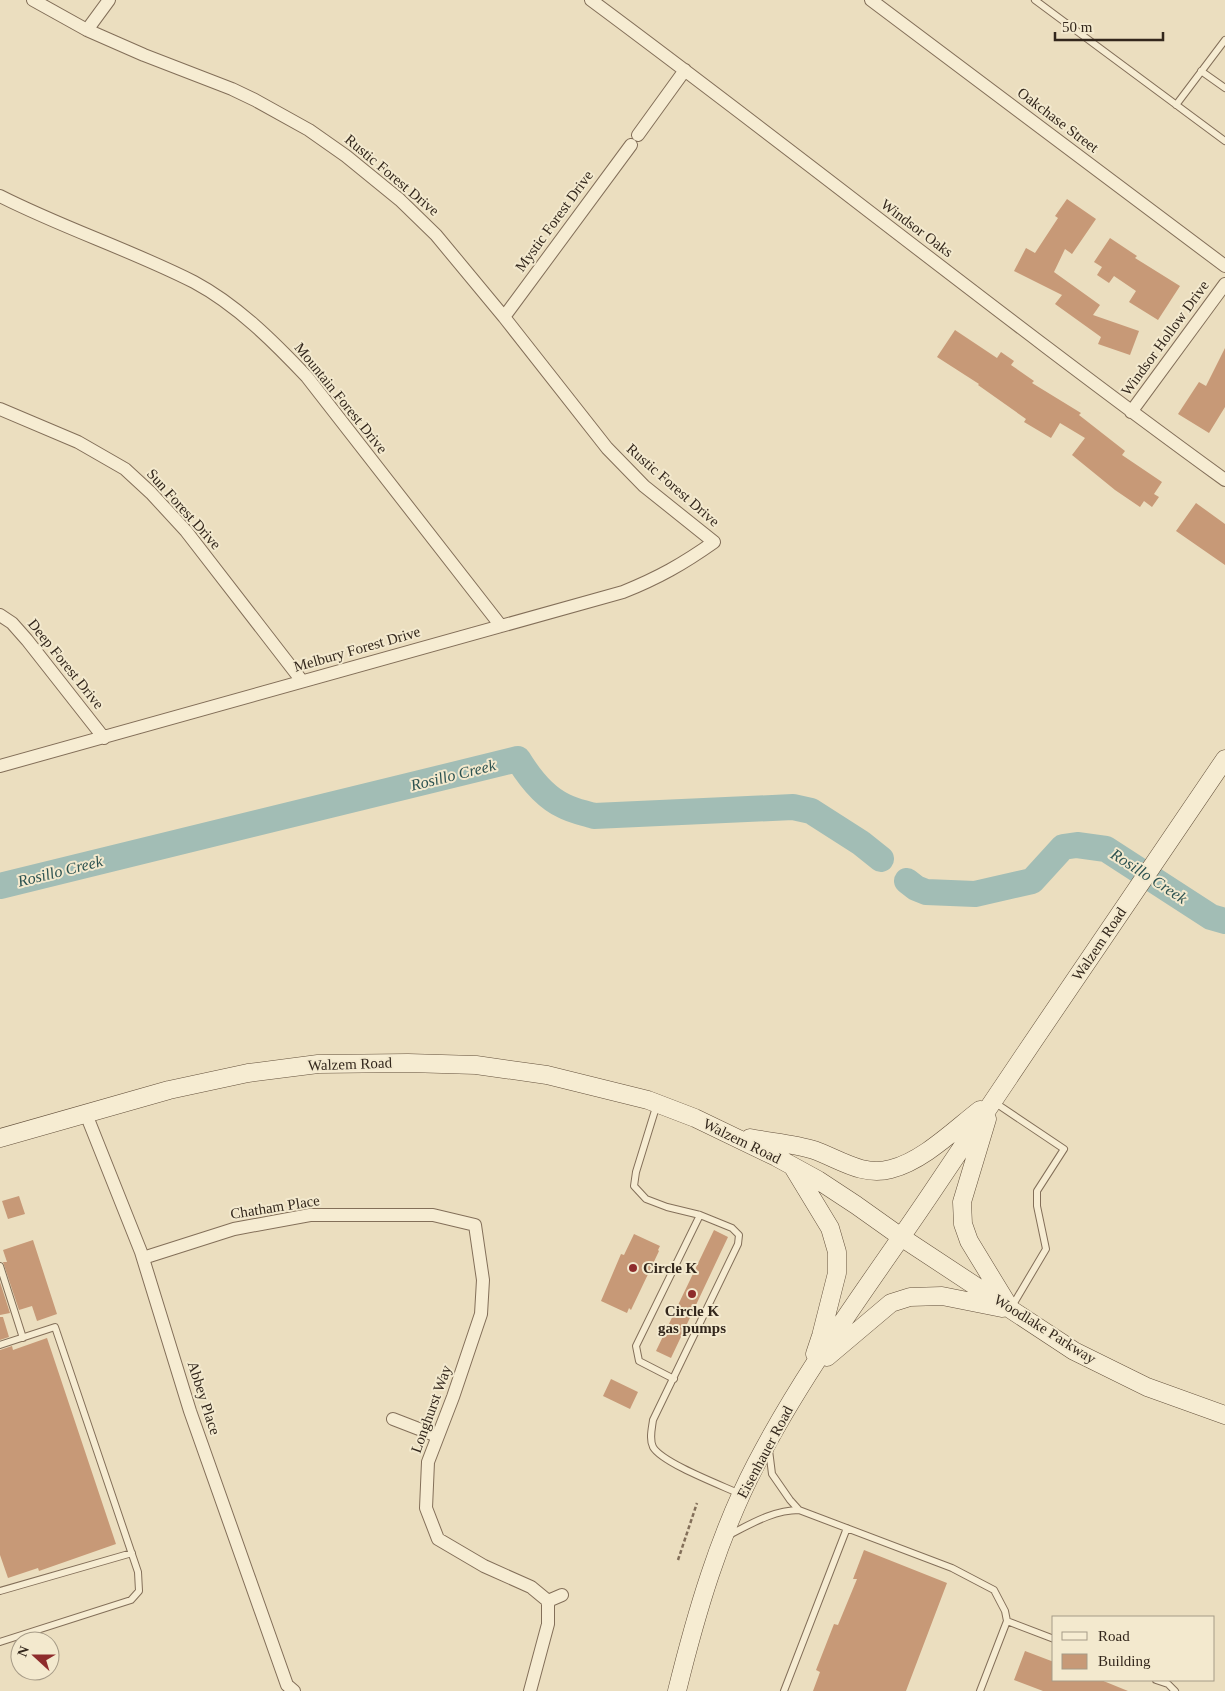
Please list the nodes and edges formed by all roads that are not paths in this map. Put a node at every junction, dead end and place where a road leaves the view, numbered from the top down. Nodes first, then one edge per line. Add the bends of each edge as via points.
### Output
1 (32, 0) edge
2 (109, 0) edge
3 (591, 0) edge
4 (871, 0) edge
5 (1036, 0) edge
6 (87, 30) junction
7 (1225, 40) edge
8 (685, 70) junction
9 (1201, 71) junction
10 (1225, 88) edge
11 (1176, 105) junction
12 (1225, 141) edge
13 (0, 196) edge
14 (1225, 266) edge
15 (1225, 284) edge
16 (504, 317) junction
17 (0, 409) edge
18 (1131, 412) junction
19 (1225, 480) edge
20 (714, 542) joint
21 (0, 615) edge
22 (501, 626) junction
23 (302, 681) junction
24 (104, 738) junction
25 (1225, 759) edge
26 (0, 766) edge
27 (993, 1101) junction
28 (657, 1104) junction
29 (86, 1114) junction
30 (726, 1133) junction
31 (0, 1138) edge
32 (792, 1166) junction
33 (700, 1215) junction
34 (476, 1224) joint
35 (902, 1237) junction
36 (143, 1258) junction
37 (0, 1266) edge
38 (1011, 1309) junction
39 (23, 1338) junction
40 (0, 1345) edge
41 (808, 1374) junction
42 (674, 1379) junction
43 (1225, 1415) edge
44 (393, 1418) dead end
45 (437, 1436) junction
46 (768, 1443) junction
47 (742, 1495) junction
48 (799, 1510) junction
49 (847, 1528) junction
50 (724, 1538) junction
51 (132, 1553) junction
52 (0, 1591) edge
53 (562, 1595) dead end
54 (548, 1601) junction
55 (1007, 1620) junction
56 (1052, 1638) edge
57 (0, 1642) edge
58 (1159, 1681) edge
59 (294, 1691) edge
60 (530, 1691) edge
61 (677, 1691) edge
62 (784, 1691) edge
63 (980, 1691) edge
64 (1175, 1691) edge

1 - 6 street, Rustic Forest Drive
2 - 6 street
3 - 8 street, Windsor Oaks
4 - 14 street, Oakchase Street
5 - 11 lane
6 - 16 street, Rustic Forest Drive via 232,89 316,135 354,162 418,217
7 - 9 lane
8 - 16 street, Mystic Forest Drive
8 - 18 street, Windsor Oaks
9 - 10 lane
9 - 11 lane
11 - 12 lane
13 - 22 street, Mountain Forest Drive via 34,214 196,283 251,322 307,377
15 - 18 street, Windsor Hollow Drive
16 - 20 street, Rustic Forest Drive via 606,448 644,486
17 - 23 street, Sun Forest Drive via 78,442 125,470 151,492 186,531
18 - 19 street, Windsor Oaks
20 - 22 street, Melbury Forest Drive via 680,566 623,592
21 - 24 street, Deep Forest Drive via 27,640
22 - 23 street, Melbury Forest Drive
23 - 24 street, Melbury Forest Drive
24 - 26 street, Melbury Forest Drive
25 - 27 main road, Walzem Road
27 - 30 main road via 921,1155 888,1170 849,1166 813,1150
27 - 35 main road, Walzem Road
27 - 38 main road via 962,1202 962,1216 968,1241
27 - 38 lane via 1064,1149 1037,1191 1046,1249
28 - 29 main road, Walzem Road via 547,1075 476,1066 318,1064 239,1075 169,1090
28 - 30 main road, Walzem Road
28 - 33 lane via 634,1186 646,1199
29 - 31 main road, Walzem Road
29 - 36 street, Abbey Place
30 - 32 main road, Walzem Road
32 - 35 main road, Walzem Road
32 - 41 main road via 830,1228 837,1252 837,1273
33 - 42 lane via 636,1346 639,1361
33 - 42 lane via 732,1228 739,1235 738,1244
34 - 36 street, Chatham Place via 433,1215 310,1215 234,1229
34 - 45 street, Longhurst Way via 484,1280 481,1314
35 - 38 main road, Woodlake Parkway
35 - 41 main road, Eisenhauer Road
36 - 59 street, Abbey Place via 190,1411 287,1685
37 - 39 lane
38 - 41 main road via 942,1296 910,1297 891,1303
38 - 43 main road, Woodlake Parkway via 1074,1351 1147,1387
39 - 40 lane
39 - 51 lane via 55,1327
41 - 46 main road, Eisenhauer Road
42 - 47 lane via 653,1420 651,1435 654,1448 669,1461
44 - 45 street
45 - 54 street, Longhurst Way via 428,1462 426,1508 438,1538 484,1566 531,1587
46 - 47 main road, Eisenhauer Road
46 - 48 lane via 772,1474
47 - 50 main road, Eisenhauer Road
48 - 49 lane
48 - 50 lane via 788,1510 760,1520
49 - 55 lane via 952,1568 994,1590
49 - 62 lane
50 - 61 main road, Eisenhauer Road via 707,1583
51 - 52 lane
51 - 57 lane via 139,1591 131,1600
53 - 54 street
54 - 60 street via 548,1624
55 - 56 lane
55 - 63 lane
58 - 64 lane

